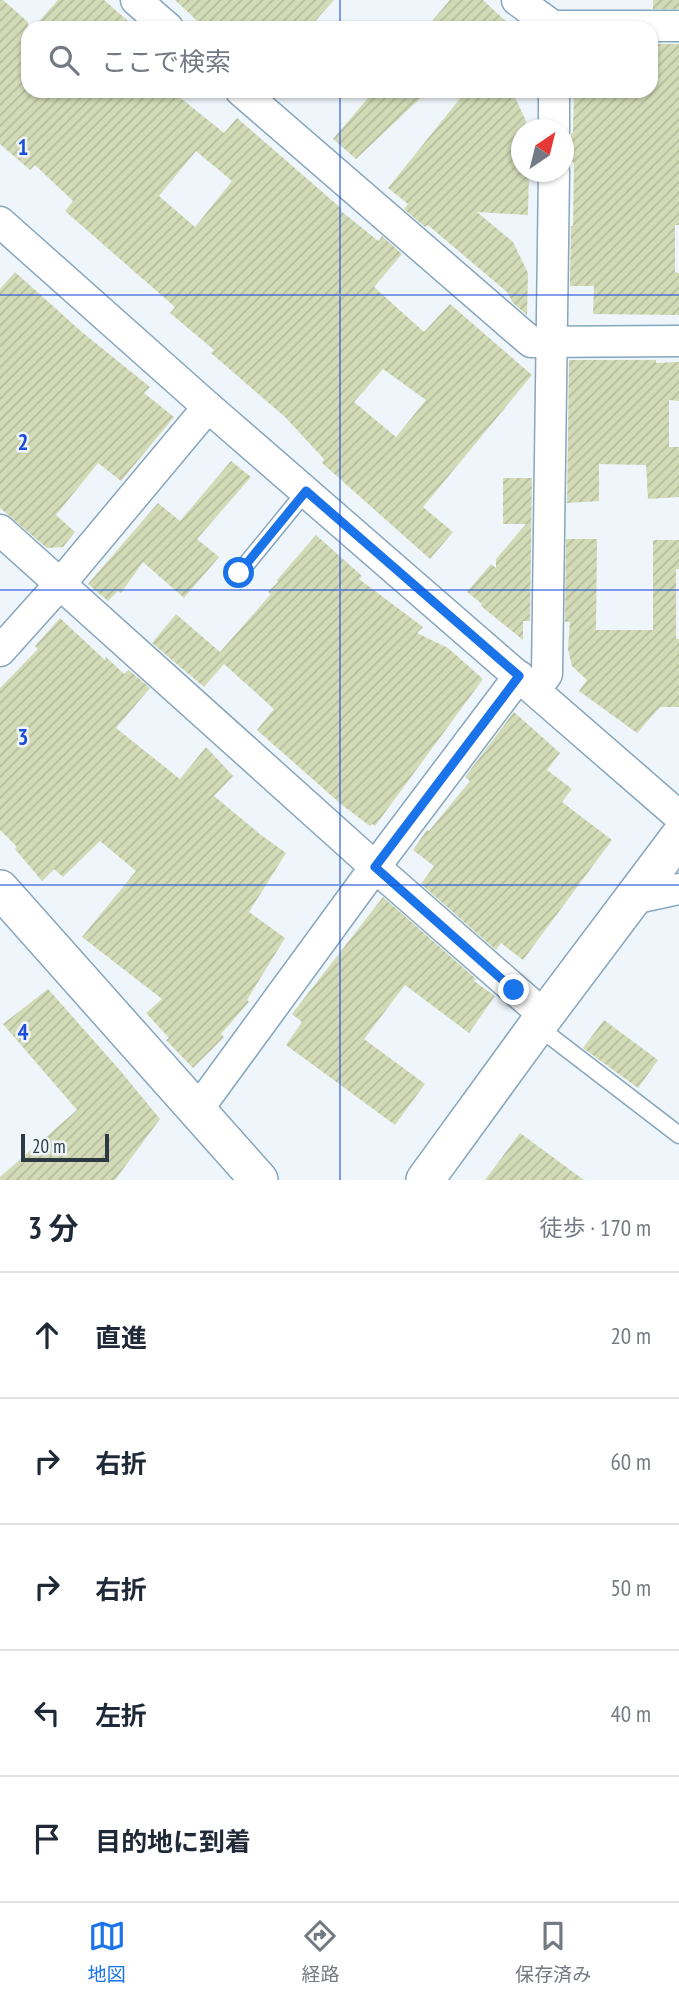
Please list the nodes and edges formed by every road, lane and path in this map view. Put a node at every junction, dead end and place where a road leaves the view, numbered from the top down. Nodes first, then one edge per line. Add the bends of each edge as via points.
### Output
1 (136, 0) edge
2 (517, 0) edge
3 (554, 18) edge
4 (160, 21) edge
5 (601, 21) edge
6 (658, 25) edge
7 (679, 26) edge
8 (249, 98) edge
9 (554, 98) edge
10 (554, 119) edge
11 (554, 182) edge
12 (0, 222) edge
13 (679, 341) edge
14 (551, 342) junction
15 (208, 407) junction
16 (306, 491) junction
17 (0, 530) edge
18 (239, 573) dead end
19 (61, 583) junction
20 (0, 651) edge
21 (527, 683) junction
22 (679, 816) edge
23 (679, 837) edge
24 (375, 867) junction
25 (0, 889) edge
26 (679, 889) edge
27 (632, 899) junction
28 (541, 1021) junction
29 (198, 1110) junction
30 (679, 1135) edge
31 (259, 1180) edge
32 (425, 1180) edge

1 - 4 street
2 - 3 street
3 - 5 street
6 - 7 street
8 - 14 street via 523,336 531,342
9 - 10 street
11 - 14 street
12 - 15 street
13 - 14 street
14 - 21 street via 547,674
15 - 16 street
15 - 19 street
16 - 18 lane
16 - 21 street
17 - 19 street
19 - 20 street
19 - 24 street
21 - 22 street
21 - 24 street
23 - 27 street
24 - 28 street
24 - 29 street
25 - 29 street
26 - 27 street
27 - 28 street
28 - 30 lane
28 - 32 street
29 - 31 street

